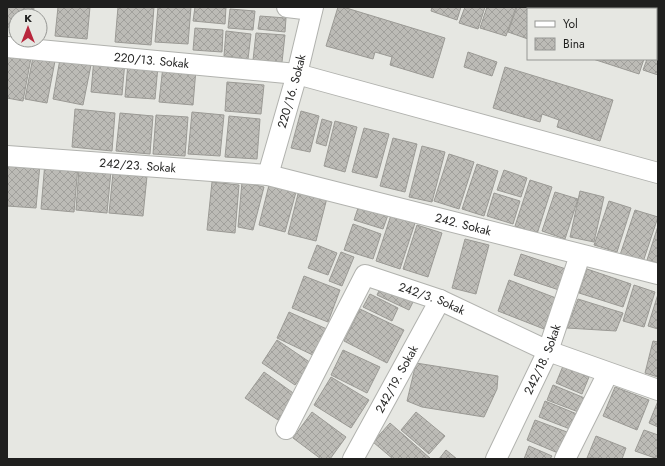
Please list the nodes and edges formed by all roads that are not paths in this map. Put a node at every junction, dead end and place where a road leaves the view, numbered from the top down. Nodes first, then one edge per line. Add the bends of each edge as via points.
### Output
1 (287, 7) edge
2 (313, 8) edge
3 (7, 47) edge
4 (297, 74) junction
5 (7, 156) edge
6 (658, 174) edge
7 (268, 175) junction
8 (580, 256) junction
9 (658, 274) edge
10 (440, 300) junction
11 (548, 351) junction
12 (608, 373) junction
13 (658, 390) edge
14 (286, 429) dead end
15 (353, 459) edge
16 (496, 459) edge
17 (565, 459) edge

1 - 2 street
2 - 4 street, 220/16. Sokak
3 - 4 street, 220/13. Sokak
4 - 6 street, 220/13. Sokak
4 - 7 street, 220/16. Sokak
5 - 7 street, 242/23. Sokak
7 - 8 street, 242. Sokak
8 - 9 street, 242. Sokak
8 - 11 street, 242/18. Sokak
10 - 11 street, 242/3. Sokak
10 - 14 street, 242/3. Sokak via 365,275
10 - 15 street, 242/19. Sokak
11 - 12 street, 242/3. Sokak
11 - 16 street, 242/18. Sokak
12 - 13 street, 242/3. Sokak
12 - 17 street

